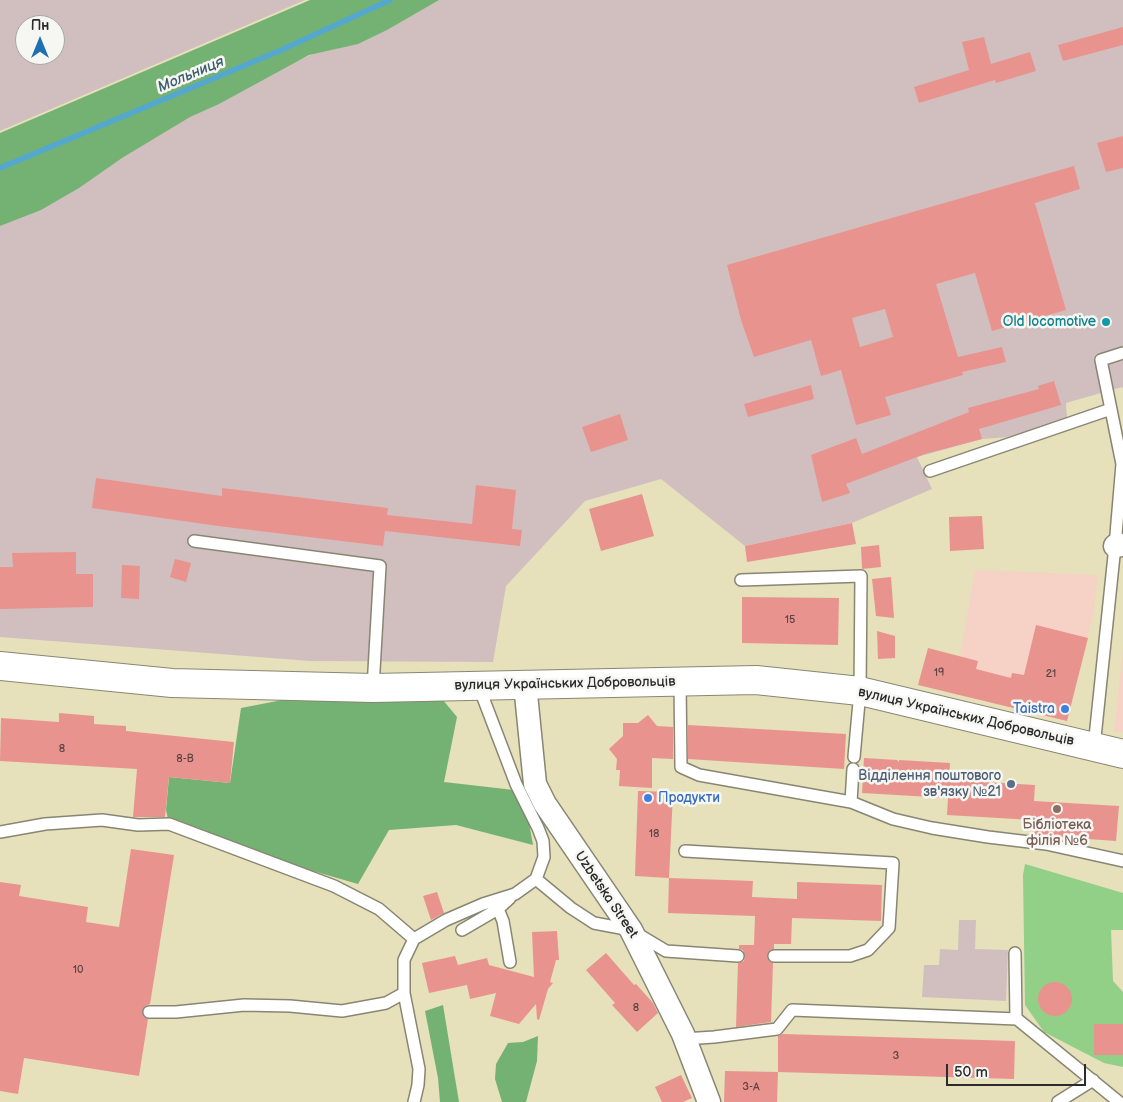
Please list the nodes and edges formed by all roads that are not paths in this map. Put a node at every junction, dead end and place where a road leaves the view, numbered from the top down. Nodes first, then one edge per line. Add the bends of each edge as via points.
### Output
1 (1123, 353) edge
2 (1111, 409) junction
3 (930, 472) dead end
4 (194, 542) dead end
5 (1119, 546) edge
6 (741, 580) dead end
7 (0, 666) edge
8 (680, 681) junction
9 (525, 684) junction
10 (479, 687) junction
11 (373, 688) junction
12 (860, 691) junction
13 (1094, 748) junction
14 (1123, 754) edge
15 (854, 757) dead end
16 (853, 770) dead end
17 (851, 802) junction
18 (0, 832) edge
19 (685, 851) dead end
20 (1123, 861) edge
21 (536, 879) junction
22 (515, 894) junction
23 (498, 909) junction
24 (462, 930) dead end
25 (631, 930) junction
26 (414, 939) junction
27 (1015, 953) dead end
28 (738, 956) dead end
29 (774, 956) dead end
30 (510, 962) dead end
31 (404, 993) junction
32 (149, 1012) dead end
33 (1016, 1019) junction
34 (684, 1039) junction
35 (1092, 1080) junction
36 (414, 1102) edge
37 (709, 1102) edge
38 (1058, 1102) edge
39 (1119, 1102) edge

1 - 2 lane via 1101,360
2 - 3 lane
2 - 5 lane via 1122,464
4 - 11 lane via 380,566
5 - 13 lane
6 - 12 lane via 861,576
7 - 11 street, вулиця Українських Добровольців via 172,684
8 - 9 street, вулиця Українських Добровольців
8 - 12 street, вулиця Українських Добровольців via 756,680
8 - 17 lane via 681,767 726,781
9 - 10 street, вулиця Українських Добровольців
9 - 25 street, Uzbetska Street via 535,784 545,804
10 - 11 street, вулиця Українських Добровольців
10 - 21 lane via 516,784 543,841 544,857
12 - 13 street, вулиця Українських Добровольців
12 - 15 lane
13 - 14 street, вулиця Українських Добровольців
16 - 17 lane
17 - 20 lane via 893,819 932,828 1046,844
18 - 26 lane via 45,824 102,820 138,825 169,824 334,886 379,909
19 - 29 lane via 893,863 889,928 868,950 850,956
21 - 22 lane
21 - 25 lane via 594,923
22 - 23 lane
22 - 26 lane via 456,916
23 - 24 lane
23 - 30 lane
25 - 28 lane via 666,951
25 - 34 street, Uzbetska Street
26 - 31 lane via 404,960
27 - 33 lane
31 - 32 lane via 386,1003 342,1011 244,1005
31 - 36 lane via 419,1069
33 - 34 lane via 792,1010 777,1029
33 - 35 lane
34 - 37 street, Uzbetska Street
35 - 38 lane
35 - 39 lane

